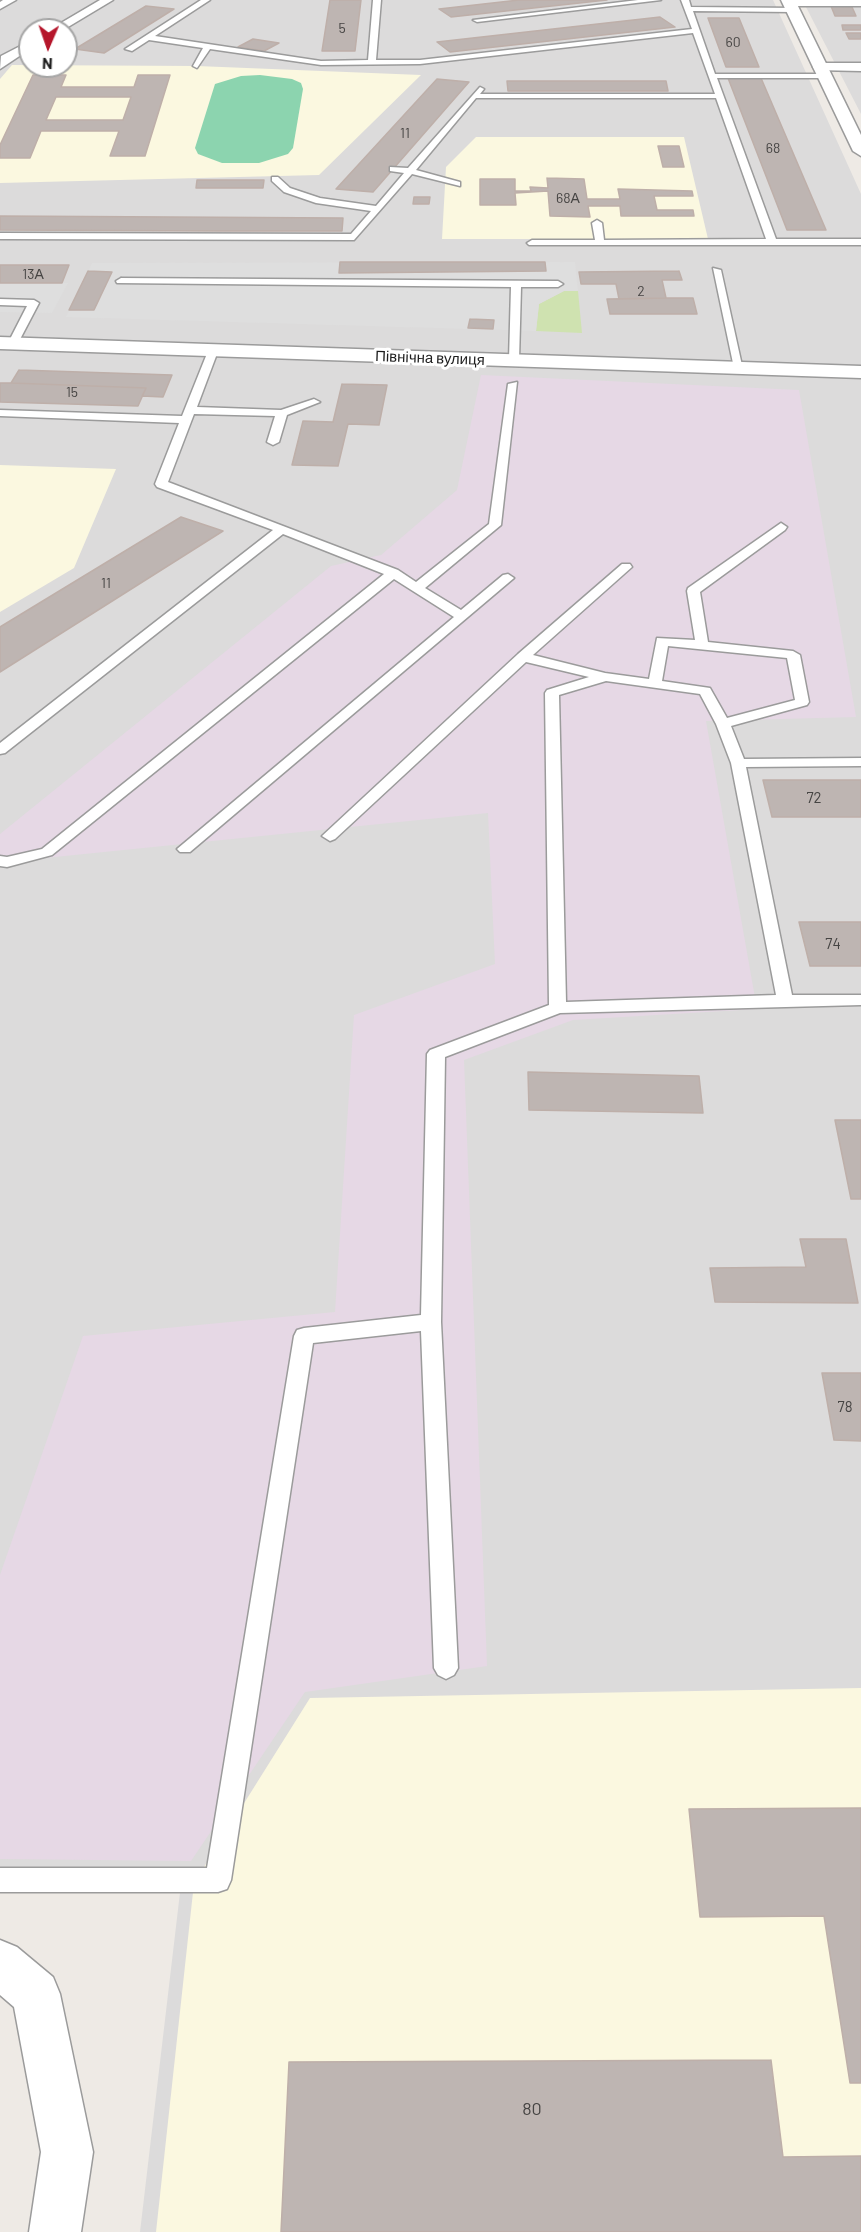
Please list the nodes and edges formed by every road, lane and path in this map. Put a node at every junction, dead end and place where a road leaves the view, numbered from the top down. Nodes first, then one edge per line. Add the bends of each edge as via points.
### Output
1 (11, 0) edge
2 (108, 0) edge
3 (206, 0) edge
4 (377, 0) edge
5 (657, 0) edge
6 (686, 0) edge
7 (861, 2) edge
8 (790, 4) edge
9 (0, 6) edge
10 (688, 9) junction
11 (76, 18) edge
12 (477, 20) dead end
13 (695, 31) junction
14 (147, 37) junction
15 (207, 47) junction
16 (129, 49) dead end
17 (18, 51) edge
18 (372, 63) junction
19 (0, 65) edge
20 (197, 66) dead end
21 (861, 67) edge
22 (822, 71) junction
23 (711, 76) junction
24 (718, 96) junction
25 (861, 151) edge
26 (393, 169) dead end
27 (410, 171) junction
28 (275, 179) dead end
29 (457, 184) dead end
30 (378, 209) junction
31 (597, 223) dead end
32 (0, 236) edge
33 (772, 242) junction
34 (861, 242) edge
35 (532, 243) dead end
36 (600, 243) junction
37 (716, 270) dead end
38 (121, 281) dead end
39 (516, 284) junction
40 (558, 284) dead end
41 (0, 302) edge
42 (6, 343) edge
43 (213, 351) junction
44 (514, 360) junction
45 (739, 368) junction
46 (861, 372) edge
47 (513, 384) dead end
48 (314, 402) dead end
49 (0, 413) edge
50 (282, 413) junction
51 (188, 415) junction
52 (273, 442) dead end
53 (781, 527) dead end
54 (282, 529) junction
55 (626, 567) dead end
56 (393, 573) junction
57 (508, 578) dead end
58 (417, 588) junction
59 (461, 616) junction
60 (702, 645) junction
61 (523, 657) junction
62 (605, 677) junction
63 (655, 684) junction
64 (723, 724) junction
65 (0, 750) edge
66 (861, 762) edge
67 (738, 763) junction
68 (330, 836) dead end
69 (185, 849) dead end
70 (0, 861) edge
71 (785, 1000) junction
72 (861, 1000) edge
73 (558, 1008) junction
74 (431, 1322) junction
75 (446, 1668) dead end
76 (0, 1880) edge
77 (0, 1964) edge
78 (55, 2232) edge

1 - 9 street
2 - 11 street
3 - 14 lane
4 - 18 lane
5 - 12 lane
6 - 10 lane
7 - 8 street
8 - 10 lane
8 - 22 street
10 - 13 lane
13 - 18 lane via 420,62
13 - 23 lane
14 - 15 lane
14 - 16 lane
15 - 18 lane via 321,63
15 - 20 lane
17 - 19 street
21 - 22 street
22 - 23 lane
22 - 25 street
23 - 24 lane
24 - 27 lane via 477,92
24 - 33 lane
26 - 27 lane
27 - 29 lane
27 - 30 lane
28 - 30 lane via 287,190 319,201
30 - 32 lane via 354,237
31 - 36 lane
33 - 34 lane
33 - 36 lane
35 - 36 lane
37 - 45 lane
38 - 39 lane
39 - 40 lane
39 - 44 lane
41 - 42 lane via 34,303
42 - 43 street, Північна вулиця
43 - 44 street, Північна вулиця
43 - 51 lane
44 - 45 street, Північна вулиця
45 - 46 street, Північна вулиця
47 - 58 lane via 495,525
48 - 50 lane
49 - 51 lane
50 - 51 lane
50 - 52 lane
51 - 54 lane via 161,484
53 - 60 lane via 693,591
54 - 56 lane
54 - 65 lane
55 - 61 lane
56 - 58 lane
56 - 70 lane via 46,852
57 - 59 lane
58 - 59 lane
59 - 69 lane
60 - 63 lane via 662,641
60 - 64 lane via 794,655 802,702
61 - 62 lane
61 - 68 lane
62 - 63 lane
62 - 73 lane via 552,693
63 - 64 lane via 705,691
64 - 67 lane
66 - 67 lane
67 - 71 lane
71 - 72 lane
71 - 73 lane
73 - 74 lane via 436,1054
74 - 75 lane
74 - 76 lane via 304,1336 218,1880
77 - 78 street via 36,1994 67,2152

